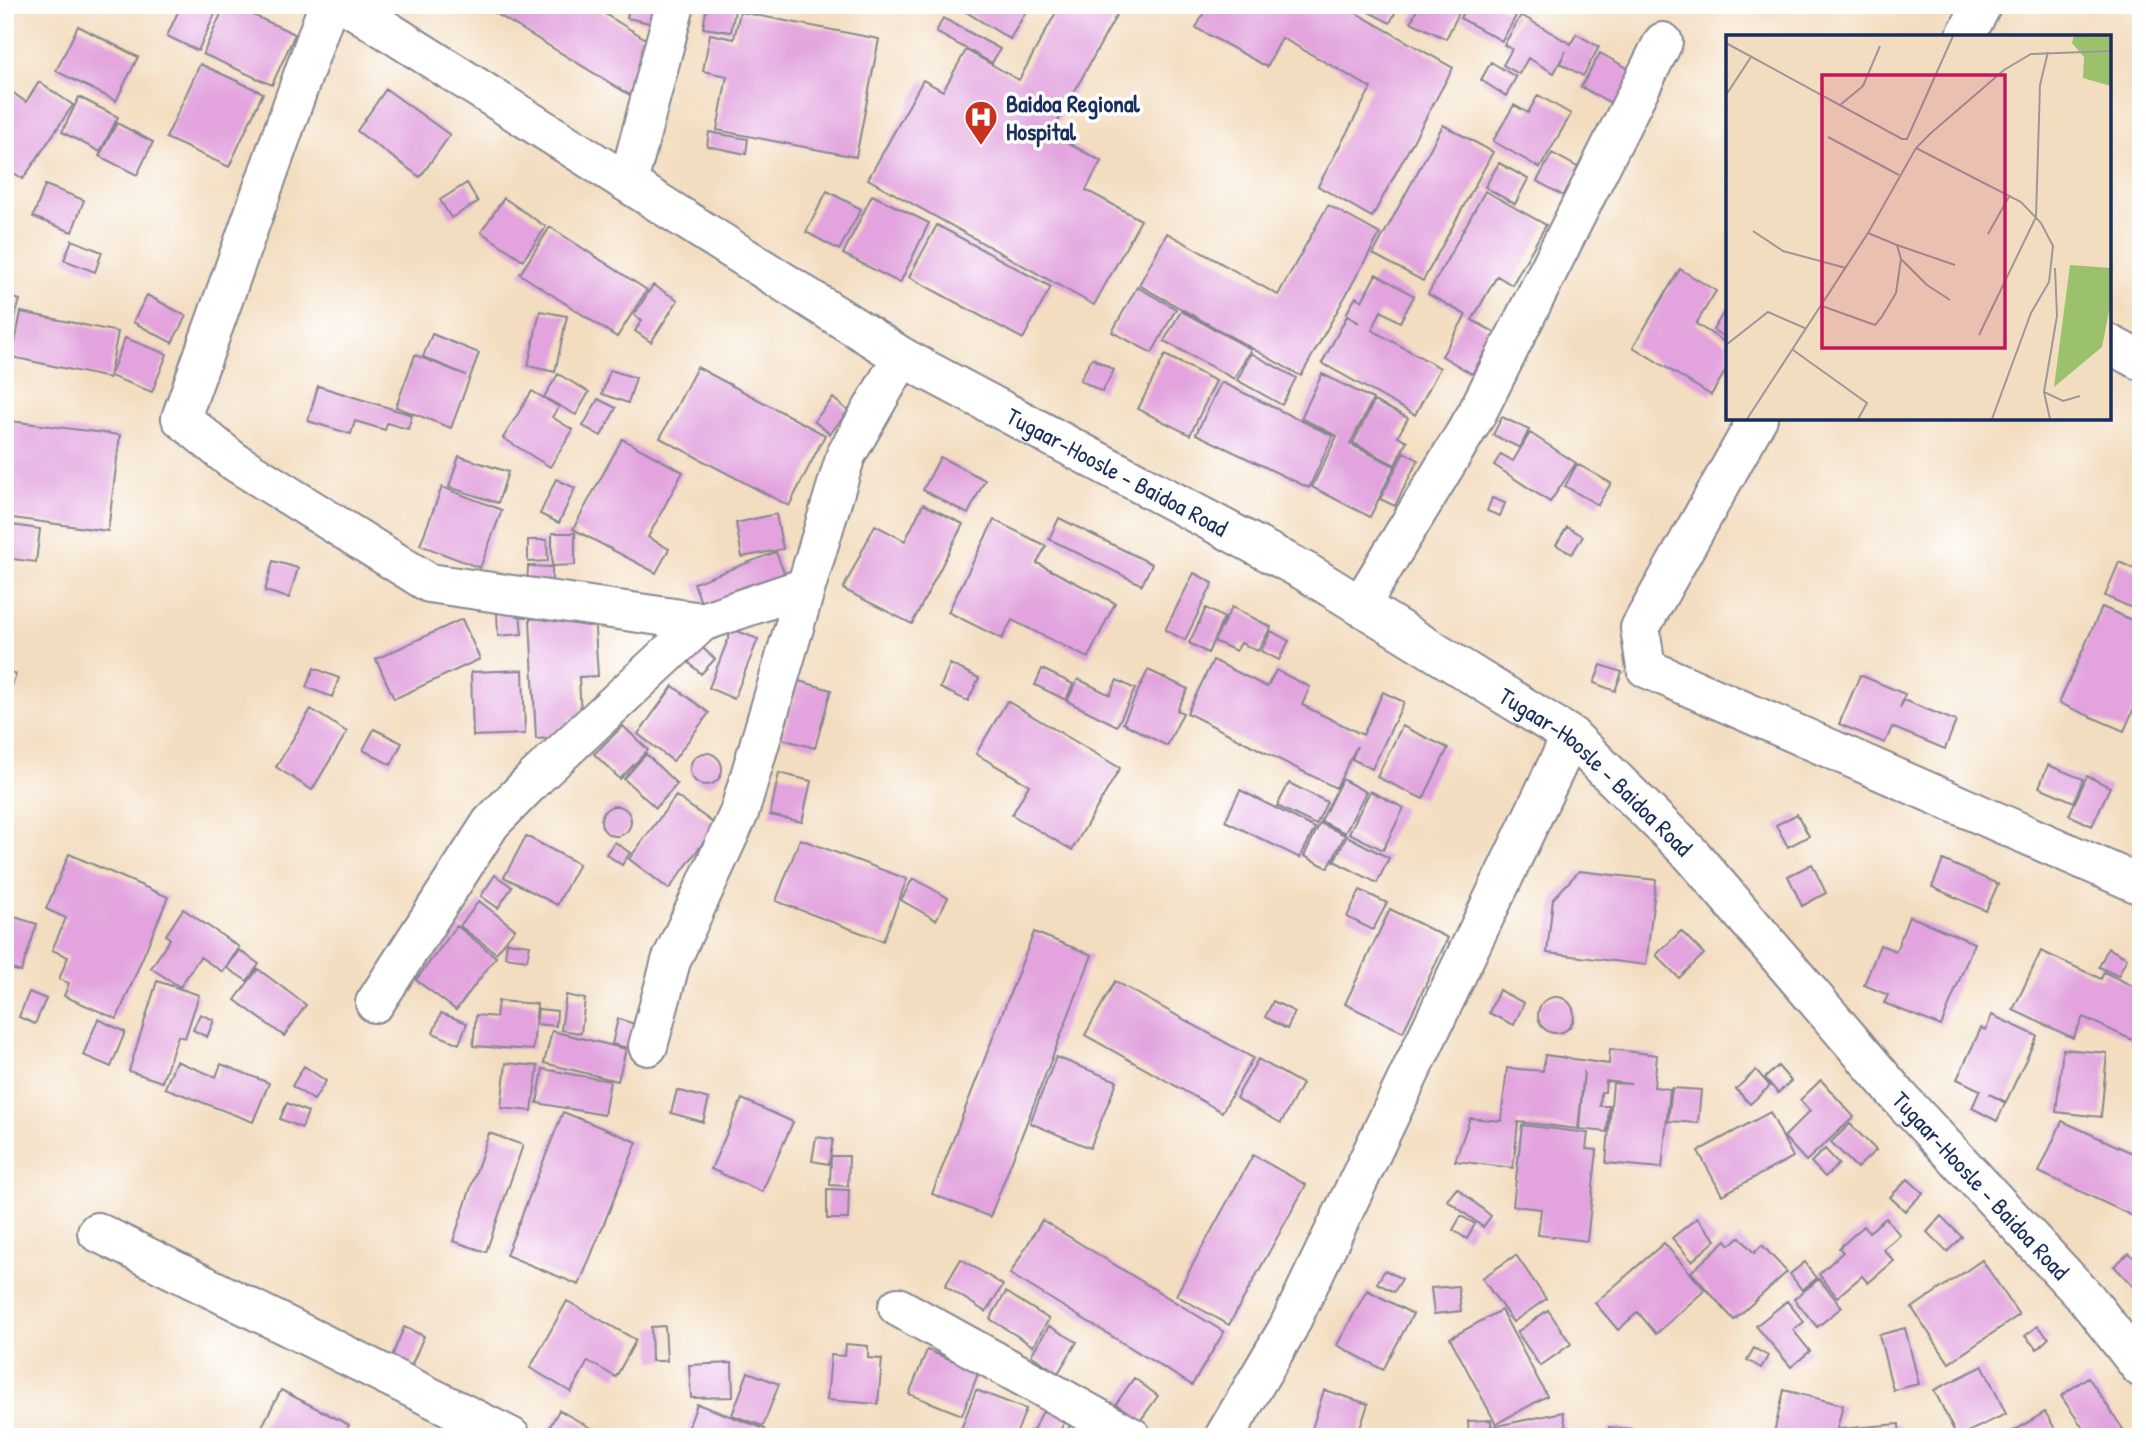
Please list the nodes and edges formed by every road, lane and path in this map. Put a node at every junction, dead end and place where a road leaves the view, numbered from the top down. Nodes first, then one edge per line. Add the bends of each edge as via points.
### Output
1 (328, 5) edge
2 (347, 5) edge
3 (675, 5) edge
4 (1982, 5) edge
5 (1966, 35) edge
6 (1663, 42) dead end
7 (628, 183) junction
8 (2111, 345) edge
9 (902, 357) junction
10 (2141, 361) edge
11 (1757, 420) edge
12 (806, 587) junction
13 (1360, 606) junction
14 (702, 622) junction
15 (1571, 736) junction
16 (2141, 885) edge
17 (375, 1003) dead end
18 (648, 1046) dead end
19 (97, 1233) dead end
20 (898, 1307) dead end
21 (2141, 1368) edge
22 (511, 1437) edge
23 (1132, 1437) edge
24 (1224, 1437) edge

1 - 14 street via 181,418 232,460 429,583
2 - 7 street, Tugaar-Hoosle - Baidoa Road
3 - 7 street
4 - 5 street
6 - 13 street via 1476,415
7 - 9 street, Tugaar-Hoosle - Baidoa Road
8 - 10 street
9 - 12 street via 846,455
9 - 13 street, Tugaar-Hoosle - Baidoa Road via 1306,572
11 - 16 street via 1640,628 1646,668
12 - 14 street
12 - 18 street via 739,813 671,961
13 - 15 street, Tugaar-Hoosle - Baidoa Road
14 - 17 street via 491,823
15 - 21 street, Tugaar-Hoosle - Baidoa Road via 1692,855 1900,1098 2086,1298
15 - 24 street via 1288,1328
19 - 22 street
20 - 23 street

